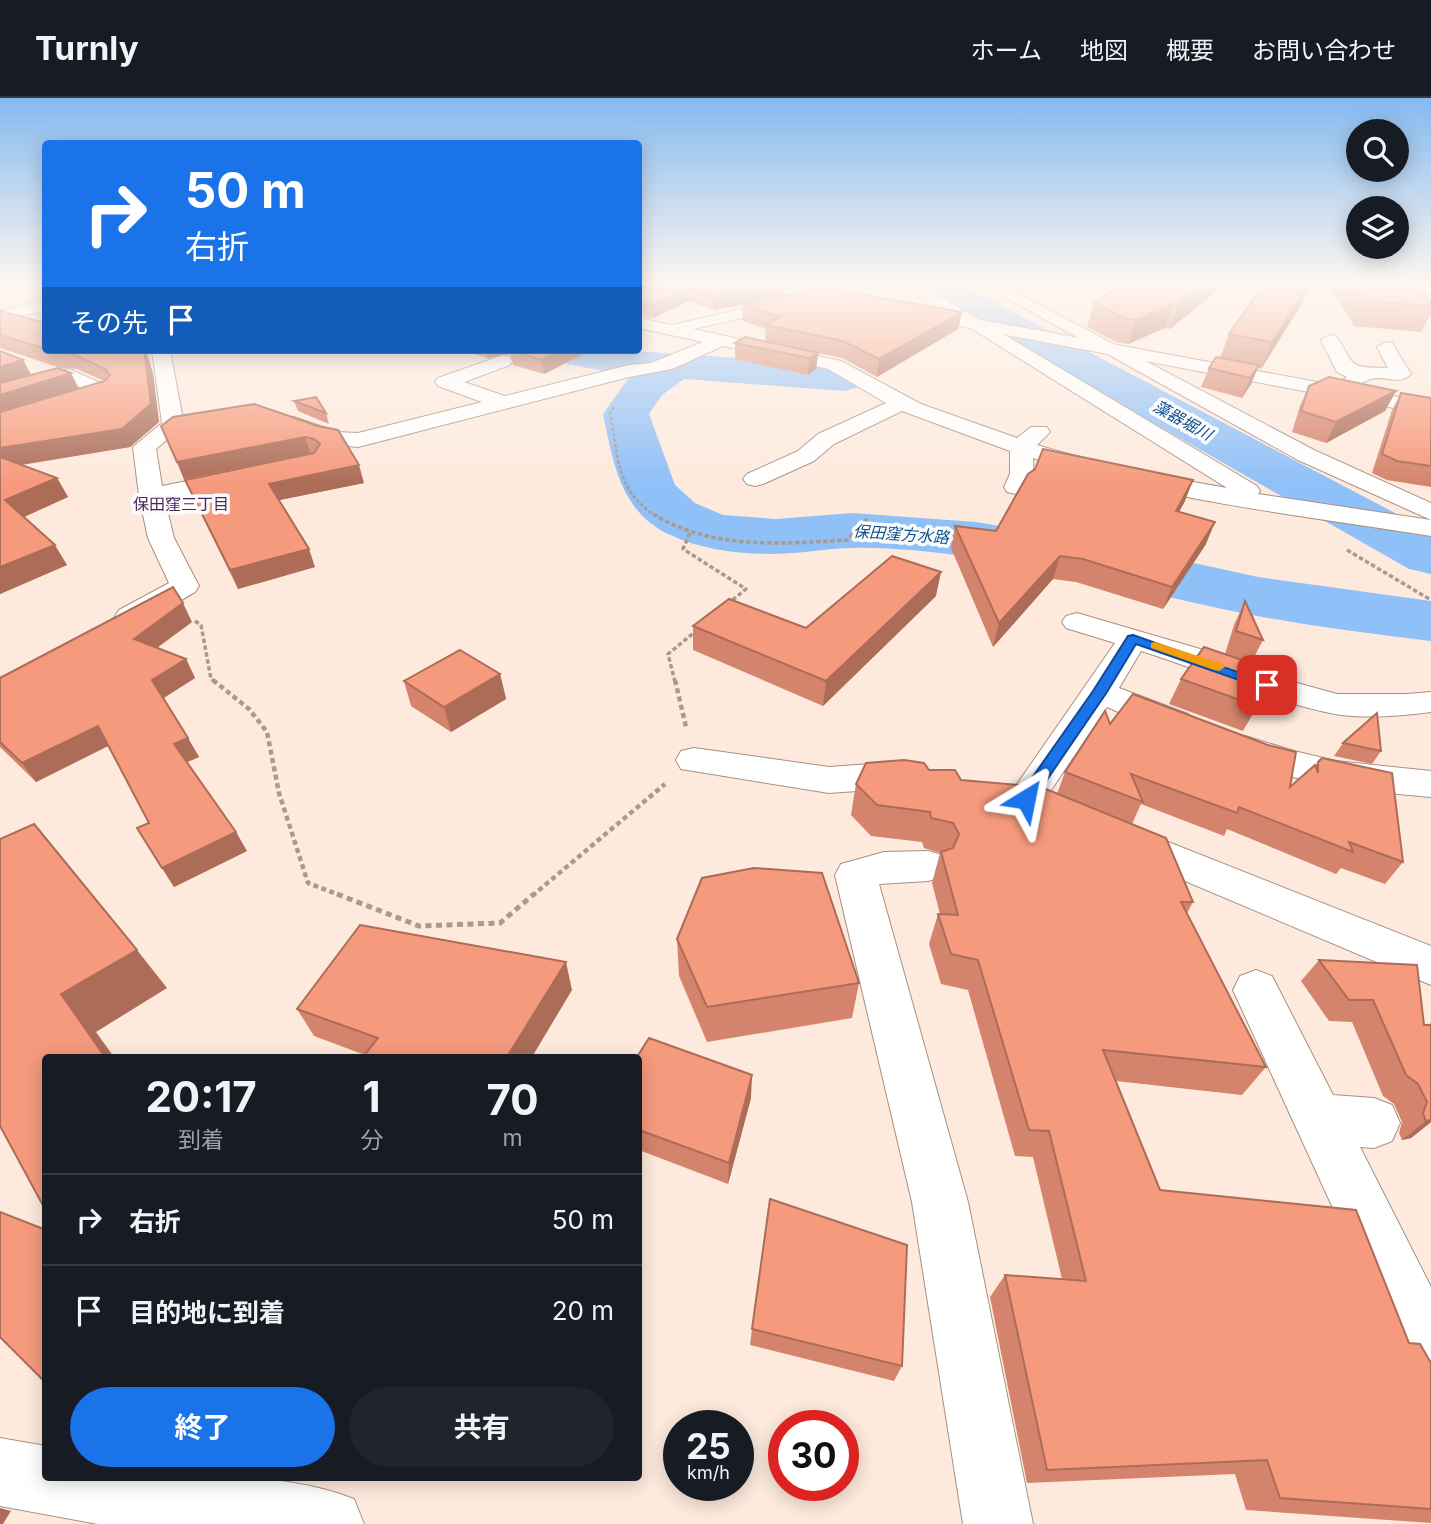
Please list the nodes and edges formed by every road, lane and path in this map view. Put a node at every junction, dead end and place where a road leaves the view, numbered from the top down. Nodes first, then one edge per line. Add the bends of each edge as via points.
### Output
1 (696, 352) edge
2 (774, 352) edge
3 (1022, 352) edge
4 (1107, 352) edge
5 (1119, 352) edge
6 (1335, 352) edge
7 (1388, 352) edge
8 (161, 354) edge
9 (503, 361) dead end
10 (35, 369) dead end
11 (643, 371) junction
12 (1354, 373) junction
13 (58, 377) junction
14 (1336, 391) junction
15 (0, 395) edge
16 (504, 402) junction
17 (902, 403) junction
18 (1431, 409) edge
19 (274, 414) edge
20 (199, 422) edge
21 (173, 425) junction
22 (0, 426) edge
23 (1046, 426) dead end
24 (1021, 446) junction
25 (261, 473) edge
26 (755, 479) dead end
27 (1016, 487) dead end
28 (151, 496) junction
29 (1268, 503) junction
30 (1431, 512) edge
31 (869, 517) dead end
32 (1431, 528) edge
33 (690, 533) junction
34 (185, 586) junction
35 (727, 605) edge
36 (1077, 622) dead end
37 (698, 630) edge
38 (104, 631) edge
39 (1133, 639) junction
40 (1100, 692) junction
41 (1431, 702) edge
42 (694, 760) junction
43 (942, 781) edge
44 (1431, 784) edge
45 (928, 866) dead end
46 (1431, 966) edge
47 (1256, 990) dead end
48 (1318, 1119) junction
49 (1374, 1123) dead end
50 (1431, 1352) edge
51 (0, 1472) edge
52 (42, 1480) edge
53 (50, 1481) edge
54 (328, 1524) edge
55 (998, 1524) edge

1 - 11 main road
2 - 17 main road via 856,373
3 - 29 main road
4 - 30 main road via 1306,455
5 - 14 main road
6 - 12 main road via 1344,368
7 - 12 main road via 1401,374
8 - 21 main road
9 - 16 main road via 445,382
10 - 13 main road
11 - 16 main road
11 - 33 path via 610,414 624,482 644,510
12 - 14 main road via 1362,377
13 - 15 main road
13 - 22 main road via 69,375 105,392
14 - 18 main road
16 - 19 main road via 358,439 334,439
17 - 24 main road
17 - 26 main road via 826,439 806,457
20 - 21 main road
21 - 28 main road via 144,447
23 - 24 main road
24 - 27 main road via 1022,474
24 - 29 main road via 1119,475
25 - 28 main road
28 - 34 main road via 161,538
29 - 32 main road
31 - 33 path via 847,540 770,544
33 - 35 path via 683,549 746,589
34 - 38 main road
34 - 42 path via 178,608 201,625 211,679 249,709 267,733 279,793 308,883 418,926 500,923
36 - 39 main road
37 - 42 path via 668,654
39 - 40 main road
39 - 41 main road via 1336,704
40 - 44 main road via 1269,757 1380,781
40 - 46 main road via 1008,795
42 - 43 main road via 829,780 898,775
45 - 55 main road via 884,867 856,875 940,1202
47 - 48 main road
48 - 49 main road
48 - 50 main road
51 - 52 main road
53 - 54 main road

